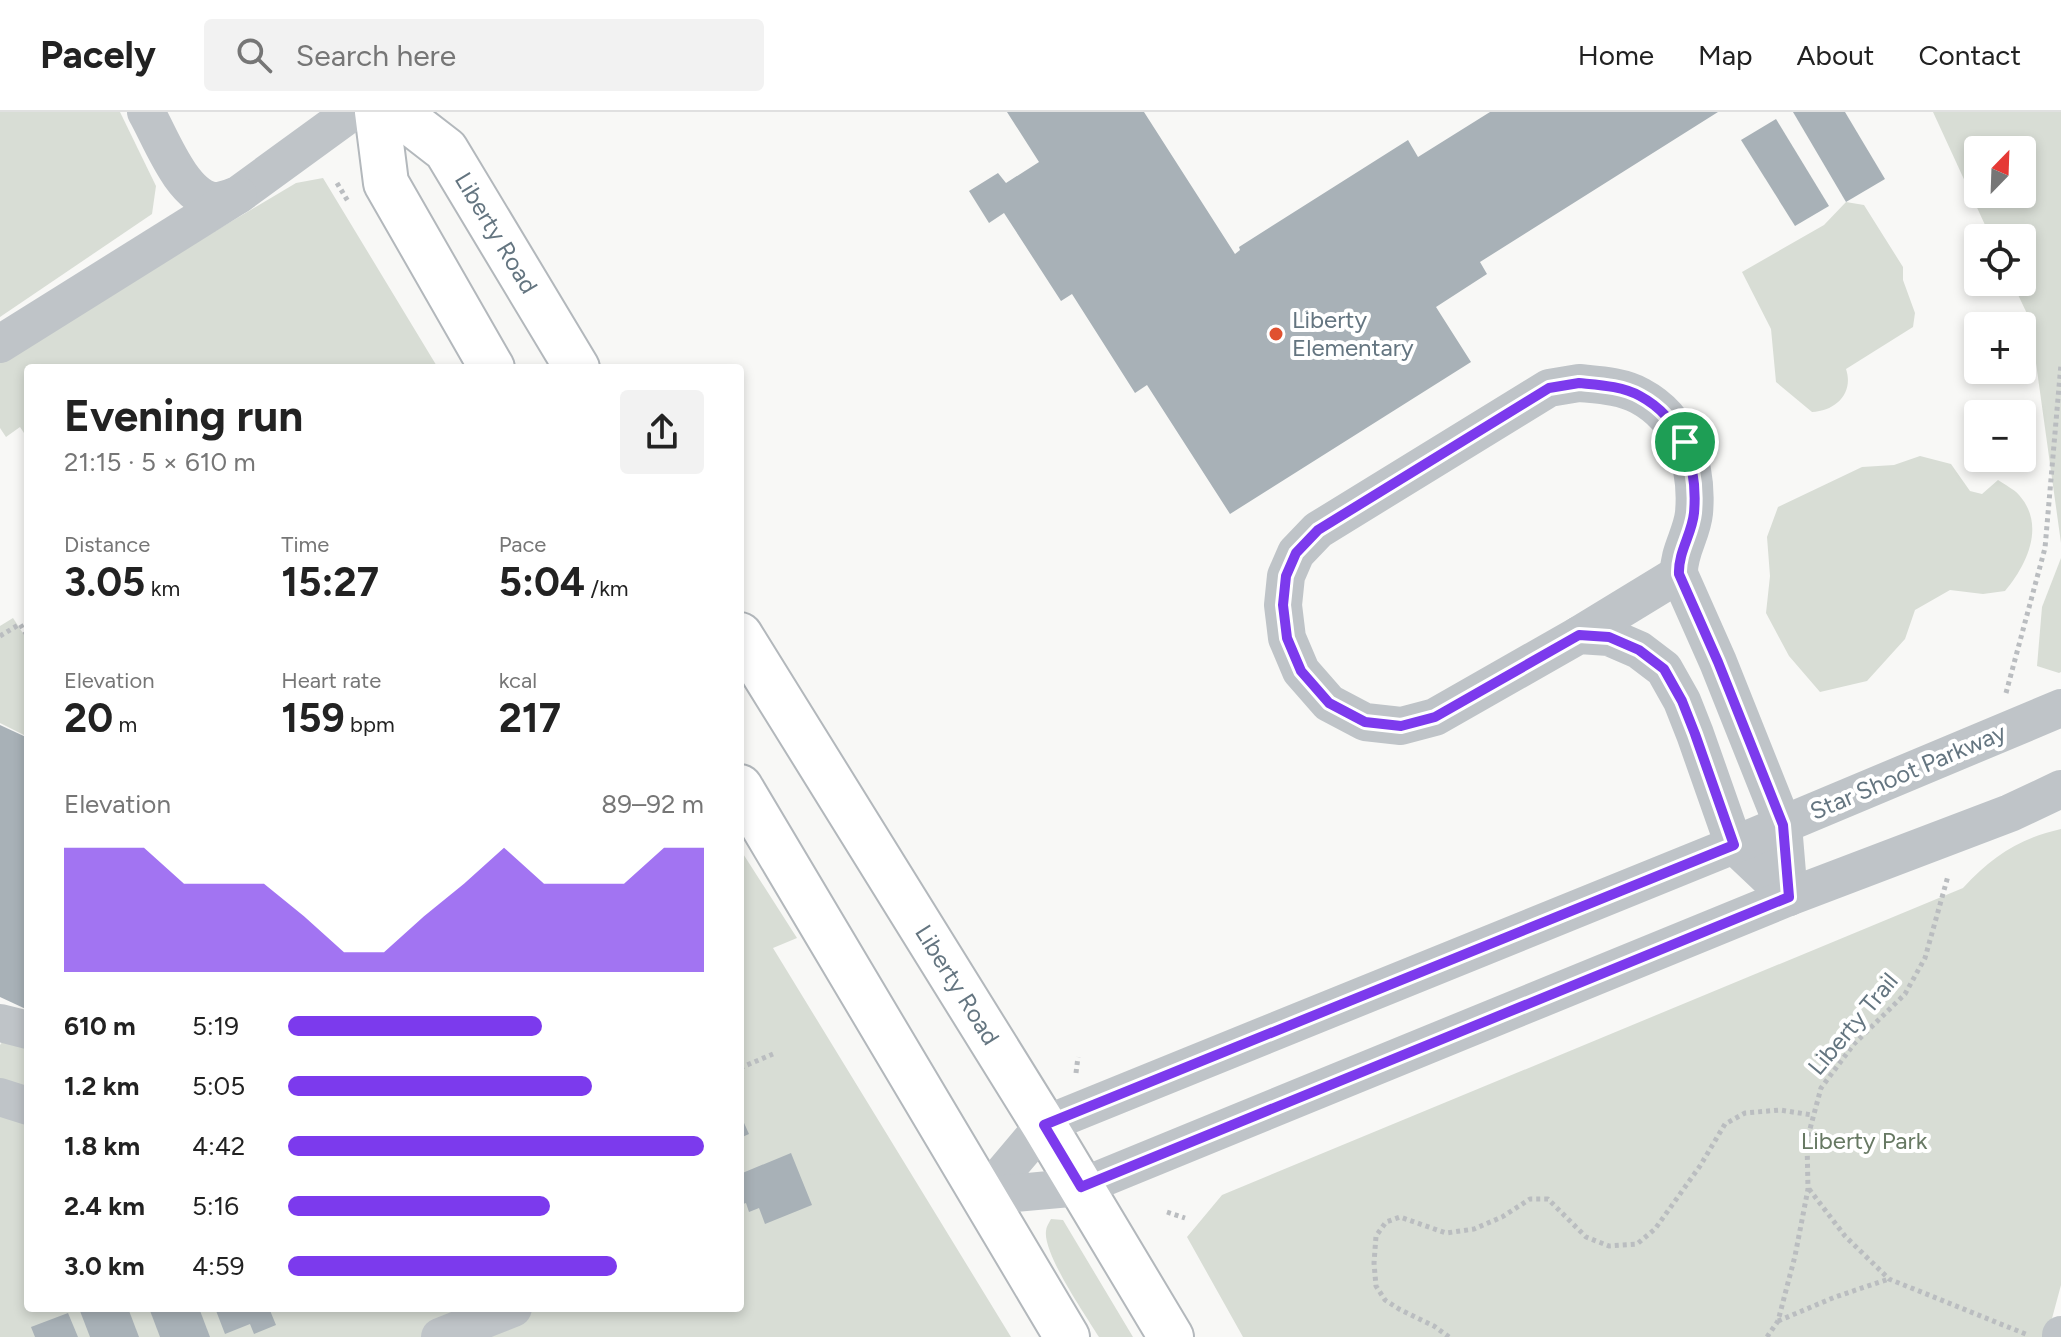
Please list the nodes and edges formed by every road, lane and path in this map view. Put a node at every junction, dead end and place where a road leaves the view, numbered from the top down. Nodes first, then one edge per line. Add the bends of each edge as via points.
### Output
1 (146, 112) edge
2 (352, 112) edge
3 (377, 112) edge
4 (397, 112) edge
5 (238, 195) junction
6 (0, 344) edge
7 (490, 364) edge
8 (575, 364) edge
9 (2061, 364) edge
10 (1679, 574) junction
11 (24, 630) edge
12 (1579, 635) junction
13 (0, 636) edge
14 (744, 641) edge
15 (2004, 700) dead end
16 (2061, 708) edge
17 (2061, 789) edge
18 (744, 794) edge
19 (1783, 825) junction
20 (1734, 845) junction
21 (1948, 875) dead end
22 (1789, 897) junction
23 (0, 1023) edge
24 (24, 1029) edge
25 (773, 1054) dead end
26 (1078, 1057) dead end
27 (744, 1066) edge
28 (1076, 1078) dead end
29 (0, 1097) edge
30 (24, 1105) edge
31 (1812, 1115) junction
32 (1044, 1125) junction
33 (1081, 1187) junction
34 (1808, 1189) junction
35 (984, 1196) junction
36 (1167, 1212) dead end
37 (1185, 1218) dead end
38 (1889, 1279) junction
39 (503, 1312) edge
40 (1778, 1321) junction
41 (440, 1337) edge
42 (1067, 1337) edge
43 (1171, 1337) edge
44 (1449, 1337) edge
45 (1767, 1337) edge
46 (2032, 1337) edge

1 - 5 street via 197,196 217,202
2 - 5 street
3 - 7 main road via 386,183
4 - 8 main road, Liberty Road via 446,150
5 - 6 street
9 - 15 path via 2045,548
10 - 12 street
10 - 12 street via 1694,506 1695,483 1685,442 1669,418 1640,396 1579,383 1549,388 1318,530 1296,553 1286,576 1287,638 1301,671 1329,703 1365,722 1401,726 1435,717
10 - 19 street
11 - 13 path via 20,624
12 - 20 street via 1609,637 1664,669 1682,701
14 - 32 main road, Liberty Road
16 - 19 street, Star Shoot Parkway
17 - 22 street
18 - 35 main road
19 - 20 street, Star Shoot Parkway
19 - 22 street
20 - 22 street
20 - 32 street, Star Shoot Parkway
21 - 31 path, Liberty Trail via 1925,958 1905,994 1854,1044 1821,1088
22 - 33 street
23 - 24 street
25 - 27 path
26 - 28 path
29 - 30 street
31 - 34 path, Liberty Trail
31 - 44 path via 1780,1110 1745,1113 1725,1124 1655,1229 1637,1244 1609,1246 1586,1237 1548,1199 1530,1199 1474,1229 1446,1233 1400,1217 1386,1222 1376,1236 1376,1286 1385,1300
32 - 33 main road, Liberty Road
32 - 35 street, Star Shoot Parkway
33 - 35 street
33 - 43 main road, Liberty Road
34 - 38 path
34 - 40 path, Liberty Trail
35 - 42 main road
36 - 37 path
38 - 40 path
38 - 46 path
39 - 41 street
40 - 45 path, Liberty Trail

